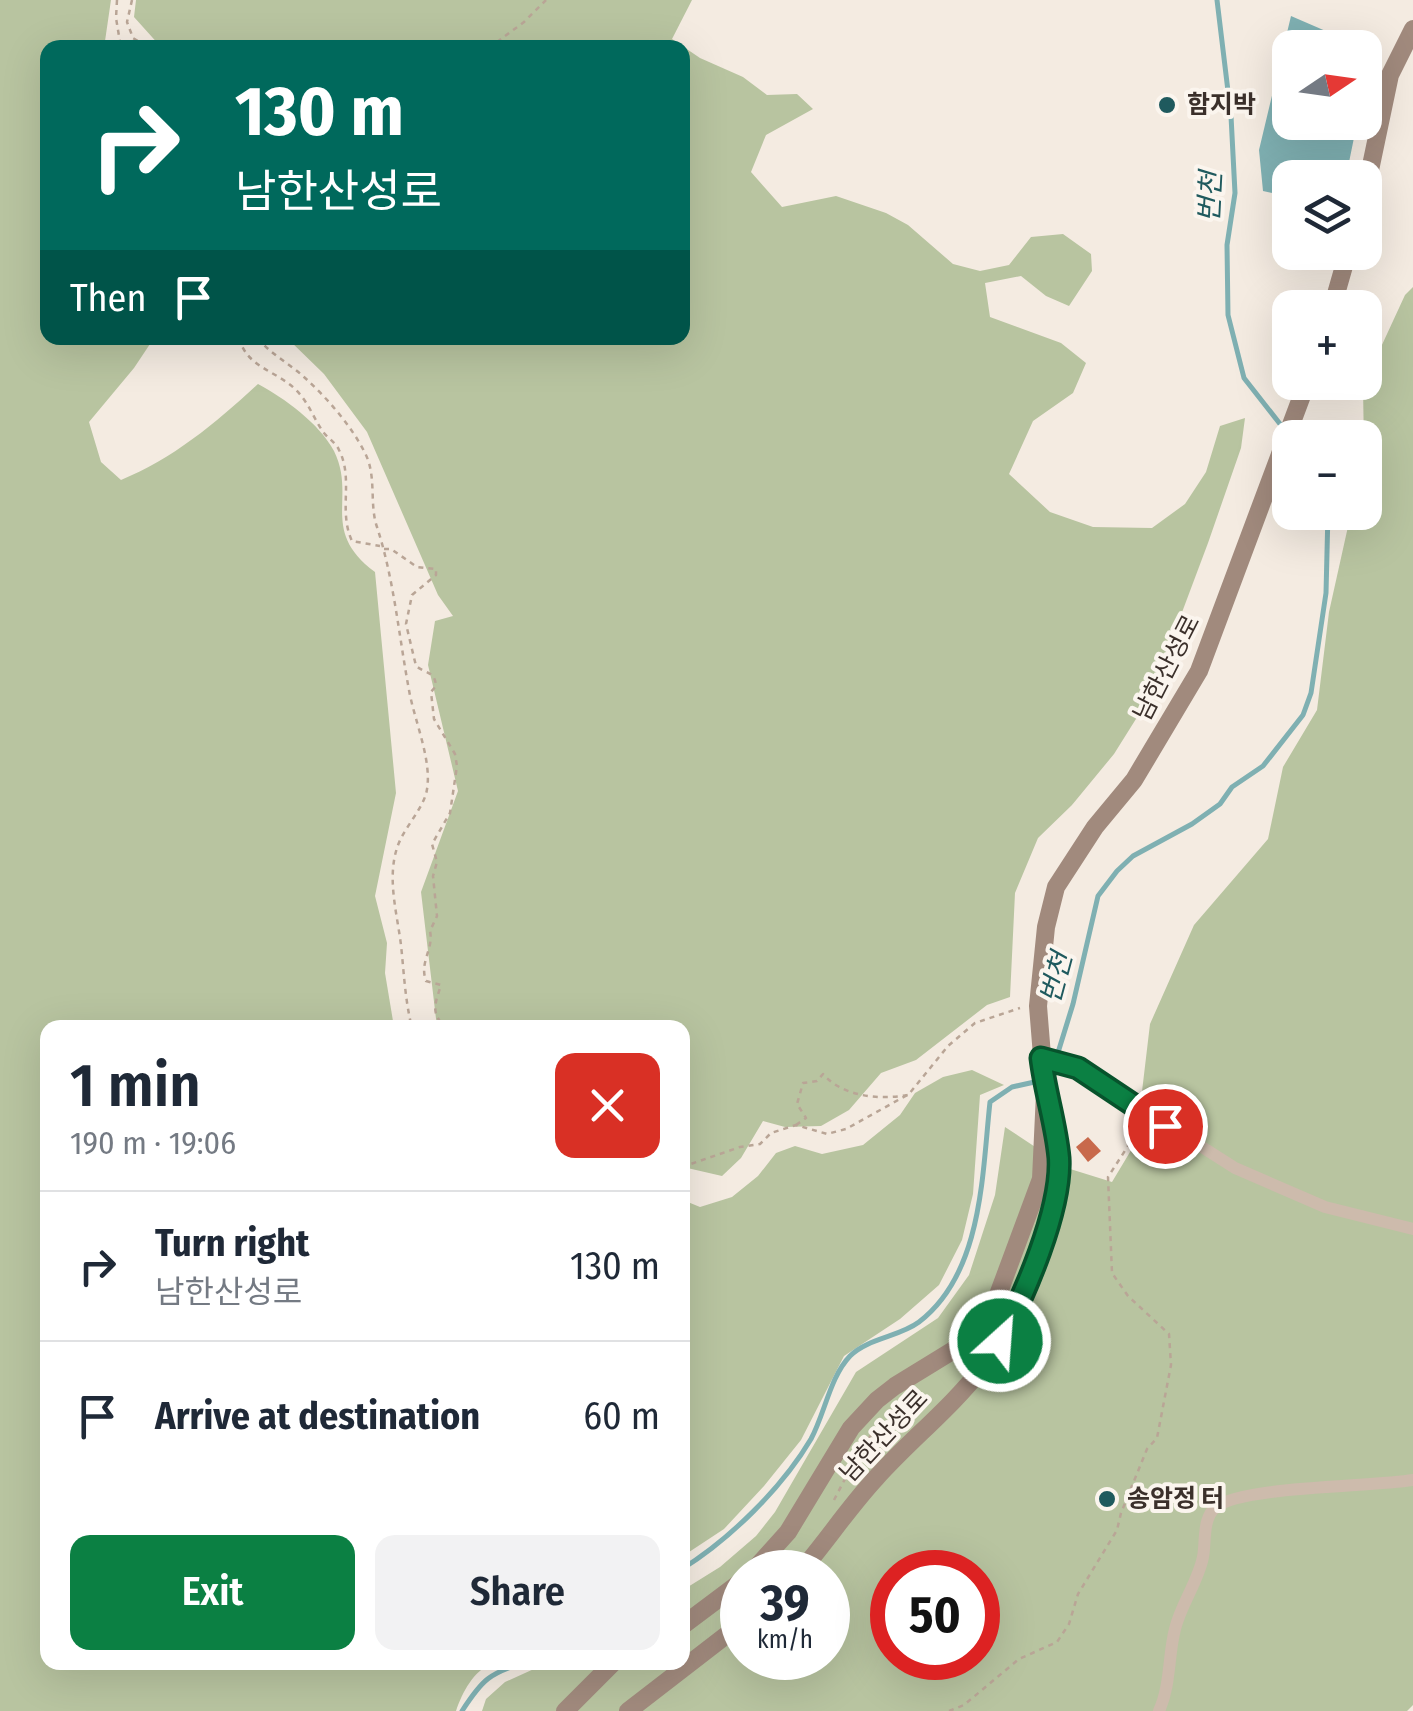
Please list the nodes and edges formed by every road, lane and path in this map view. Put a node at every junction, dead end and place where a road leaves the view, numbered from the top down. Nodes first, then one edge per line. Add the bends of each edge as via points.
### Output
1 (117, 0) edge
2 (132, 0) edge
3 (546, 0) edge
4 (1413, 29) edge
5 (120, 40) edge
6 (135, 40) edge
7 (500, 40) edge
8 (1372, 160) edge
9 (242, 345) edge
10 (263, 345) edge
11 (1302, 400) edge
12 (383, 548) junction
13 (1039, 1008) junction
14 (410, 1020) edge
15 (441, 1020) edge
16 (1041, 1058) junction
17 (909, 1094) junction
18 (1045, 1094) junction
19 (1137, 1108) junction
20 (796, 1125) junction
21 (690, 1164) edge
22 (1413, 1229) edge
23 (1413, 1480) edge
24 (772, 1550) edge
25 (818, 1550) edge
26 (720, 1598) edge
27 (690, 1620) edge
28 (720, 1640) edge
29 (690, 1663) edge
30 (606, 1670) edge
31 (681, 1670) edge
32 (565, 1711) edge
33 (628, 1711) edge
34 (949, 1711) edge
35 (1159, 1711) edge

1 - 5 path
2 - 6 path via 127,22
3 - 7 path
4 - 8 main road via 1390,75
9 - 12 path via 256,366 308,402 346,468 344,516 352,541
10 - 12 path via 332,404 367,455
11 - 13 main road, 남한산성로 via 1199,671 1134,780 1056,887
12 - 14 path via 423,736 426,793 397,847 392,892
12 - 15 path via 423,570 436,569 412,594 406,624 416,666 436,679 434,719 456,754 450,812 432,844 437,916 422,971 441,986 433,1009
13 - 16 main road, 남한산성로
13 - 17 path via 1013,1008 975,1023
16 - 18 main road, 남한산성로
16 - 19 street via 1078,1068
17 - 20 path via 836,1134
17 - 20 path via 870,1098 831,1085 823,1074 803,1084 797,1104 806,1118
18 - 24 main road, 남한산성로 via 1041,1179 983,1324 970,1340 877,1400 851,1428
18 - 25 main road, 남한산성로 via 1057,1140 1056,1187 1015,1313 982,1368 872,1482
19 - 22 street via 1234,1168 1325,1207
19 - 34 path via 1128,1146 1108,1177 1109,1246 1112,1273 1169,1334 1171,1365 1157,1438 1058,1642 1019,1658 964,1706
20 - 21 path via 760,1144
23 - 35 street via 1269,1494 1216,1507 1175,1628
26 - 27 main road
28 - 29 main road
30 - 32 main road
31 - 33 main road

